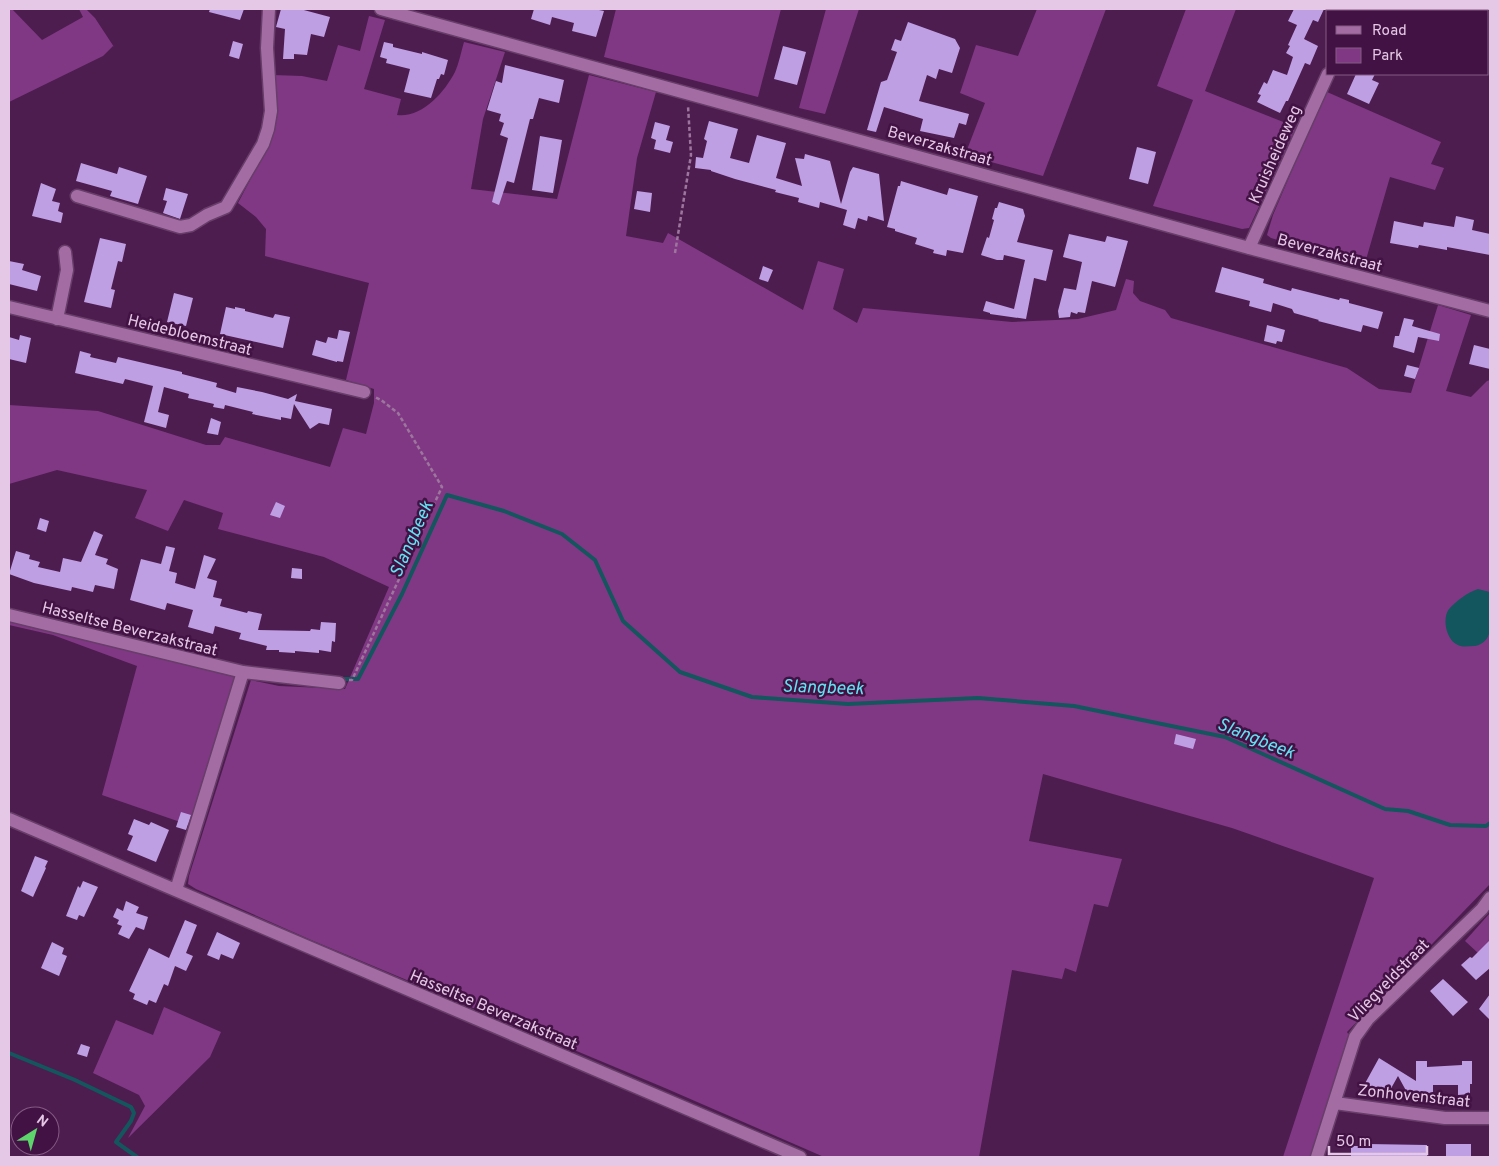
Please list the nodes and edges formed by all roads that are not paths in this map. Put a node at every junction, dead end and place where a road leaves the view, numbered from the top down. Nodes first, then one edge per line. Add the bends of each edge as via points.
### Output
1 (269, 9) edge
2 (381, 9) edge
3 (1328, 75) edge
4 (77, 196) dead end
5 (1249, 248) junction
6 (66, 252) dead end
7 (9, 307) edge
8 (1490, 311) edge
9 (57, 318) junction
10 (364, 392) road end
11 (9, 616) edge
12 (243, 672) junction
13 (339, 683) road end
14 (9, 819) edge
15 (176, 890) junction
16 (1490, 898) edge
17 (1335, 1103) junction
18 (1490, 1118) edge
19 (800, 1157) edge
20 (1316, 1157) edge

1 - 4 street via 267,48 271,111 268,129 263,144 226,207 180,227
2 - 5 street, Beverzakstraat
3 - 5 street, Kruisheideweg
5 - 8 street, Beverzakstraat
6 - 9 street via 67,270
7 - 9 street, Heidebloemstraat
9 - 10 street, Heidebloemstraat
11 - 12 street, Hasseltse Beverzakstraat
12 - 13 street, Hasseltse Beverzakstraat
12 - 15 street
14 - 15 street, Hasseltse Beverzakstraat
15 - 19 street, Hasseltse Beverzakstraat
16 - 17 street, Vliegveldstraat via 1368,1019 1355,1037
17 - 18 street, Zonhovenstraat via 1445,1118
17 - 20 street, Vliegveldstraat

